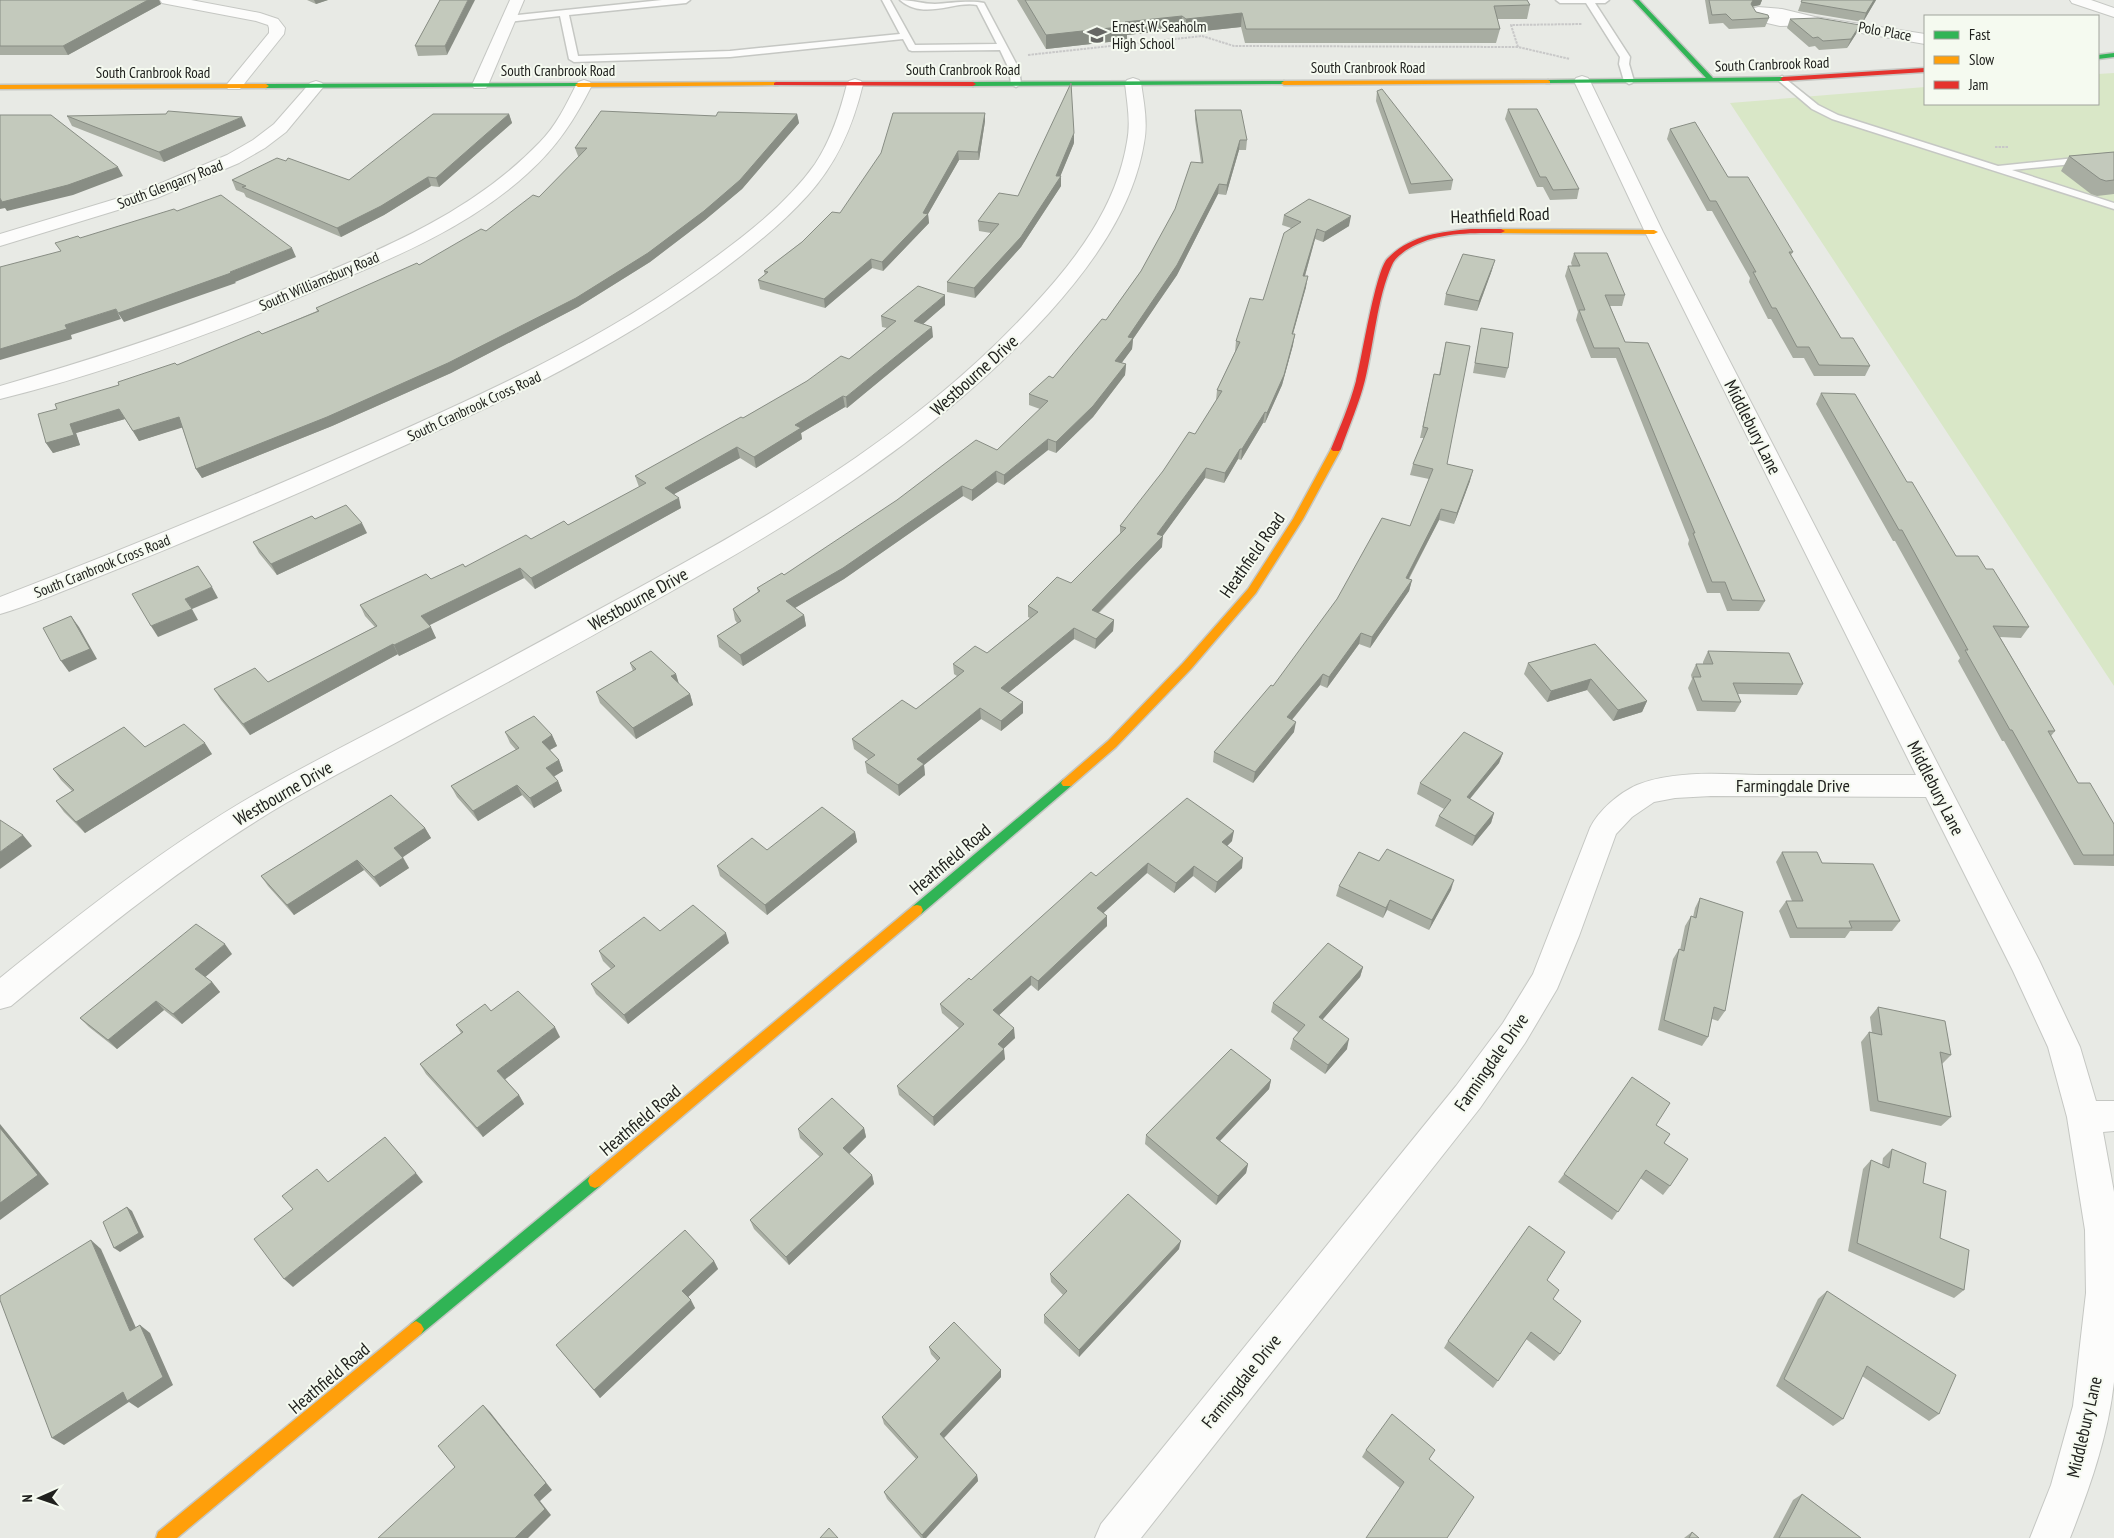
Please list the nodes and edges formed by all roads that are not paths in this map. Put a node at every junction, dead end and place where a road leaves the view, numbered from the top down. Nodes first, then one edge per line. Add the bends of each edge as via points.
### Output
1 (167, 0) edge
2 (517, 0) edge
3 (686, 0) edge
4 (886, 0) edge
5 (904, 0) edge
6 (964, 0) edge
7 (970, 0) edge
8 (1560, 0) edge
9 (1589, 0) edge
10 (1605, 0) edge
11 (1636, 0) edge
12 (2078, 0) edge
13 (2114, 13) edge
14 (564, 14) junction
15 (508, 20) junction
16 (1815, 20) edge
17 (906, 36) junction
18 (1924, 39) edge
19 (1003, 47) junction
20 (2114, 56) edge
21 (2099, 57) edge
22 (1578, 70) junction
23 (1924, 70) edge
24 (1782, 79) junction
25 (1630, 81) junction
26 (1712, 81) junction
27 (1133, 83) junction
28 (855, 84) junction
29 (1016, 84) junction
30 (480, 85) junction
31 (584, 85) junction
32 (234, 86) junction
33 (316, 86) junction
34 (0, 87) edge
35 (2114, 157) edge
36 (1994, 168) junction
37 (2114, 206) edge
38 (1654, 232) junction
39 (0, 240) edge
40 (0, 393) edge
41 (0, 606) edge
42 (1934, 786) junction
43 (0, 996) edge
44 (2099, 1116) edge
45 (164, 1538) edge
46 (1115, 1538) edge
47 (2050, 1538) edge

1 - 32 street via 273,22 276,34
2 - 15 street
3 - 14 lane
4 - 17 lane
5 - 6 lane via 936,6
7 - 19 lane via 980,3
8 - 9 lane
9 - 10 lane
9 - 25 lane via 1625,57
11 - 26 street
12 - 13 street
14 - 15 lane
14 - 17 lane via 574,59 730,54
15 - 30 street
16 - 18 street, Polo Place
17 - 19 lane via 912,48
19 - 29 lane via 1016,73
20 - 21 street
22 - 25 street, South Cranbrook Road
22 - 27 street, South Cranbrook Road
22 - 38 street, Middlebury Lane
23 - 24 street, South Cranbrook Road
24 - 26 street, South Cranbrook Road
24 - 36 lane via 1815,107 1835,116
25 - 26 street, South Cranbrook Road
27 - 29 street, South Cranbrook Road
27 - 43 street, Westbourne Drive via 1138,116 1134,154 1125,183 1106,223 1072,274 1036,316 947,402 893,444 724,551 253,809 165,865
28 - 29 street, South Cranbrook Road
28 - 31 street, South Cranbrook Road
28 - 41 street, South Cranbrook Cross Road via 839,137 813,178 790,203 753,238 632,324 549,371 354,461 205,525
30 - 31 street, South Cranbrook Road
30 - 33 street, South Cranbrook Road
31 - 40 street, South Williamsbury Road via 558,132 532,161 494,191 436,228 353,268 195,331
32 - 33 street, South Cranbrook Road
32 - 34 street, South Cranbrook Road
33 - 39 street, South Glengarry Road via 280,128 233,160 151,194
35 - 36 lane
36 - 37 lane
38 - 42 street, Middlebury Lane
38 - 45 street, Heathfield Road via 1471,231 1441,234 1404,248 1389,262 1380,286 1360,382 1340,442 1298,519 1252,591 1187,666 1112,744 1032,813
42 - 44 street, Middlebury Lane
42 - 46 street, Farmingdale Drive via 1674,787 1646,793 1622,809 1604,828 1546,980 1514,1033 1468,1097
44 - 47 street, Middlebury Lane via 2104,1293 2100,1343 2092,1406 2070,1485

